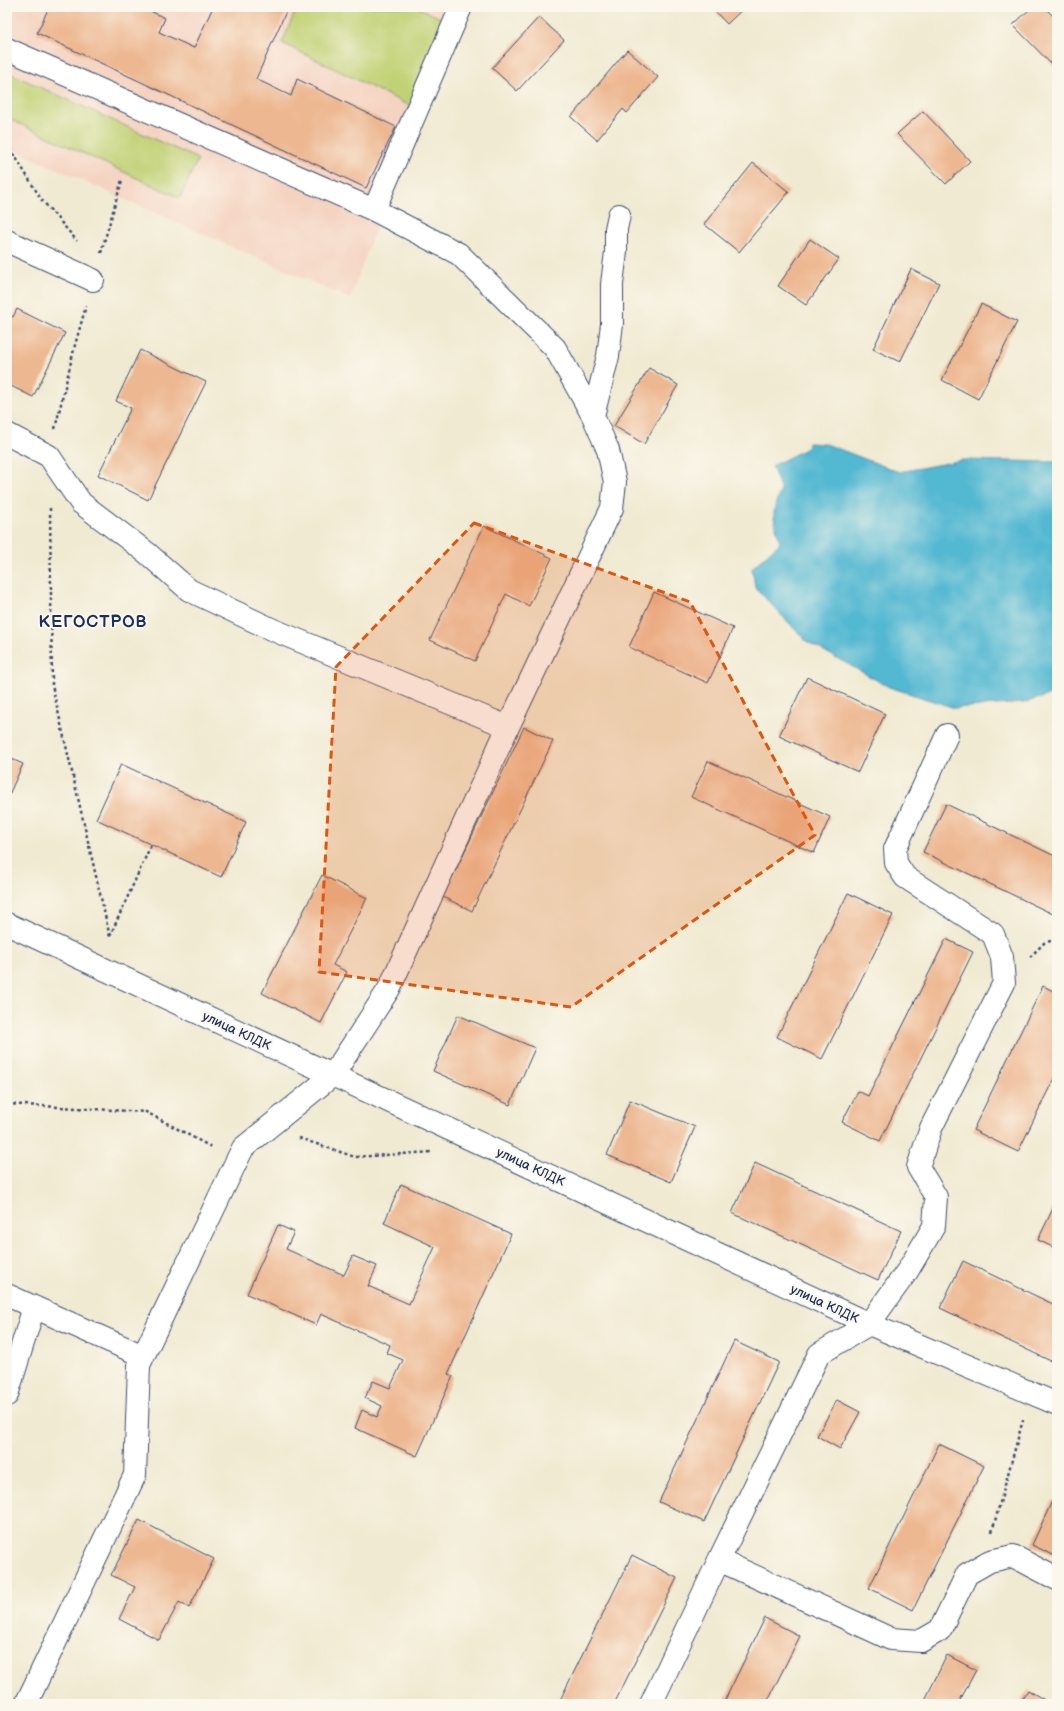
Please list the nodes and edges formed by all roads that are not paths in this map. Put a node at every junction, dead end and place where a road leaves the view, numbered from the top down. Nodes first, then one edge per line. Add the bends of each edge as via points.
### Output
1 (461, 7) edge
2 (7, 49) edge
3 (374, 210) junction
4 (619, 215) dead end
5 (7, 241) edge
6 (93, 280) road end
7 (593, 416) junction
8 (7, 434) edge
9 (508, 727) junction
10 (947, 735) dead end
11 (7, 924) edge
12 (333, 1074) junction
13 (7, 1295) edge
14 (34, 1307) junction
15 (869, 1324) junction
16 (143, 1356) junction
17 (7, 1395) edge
18 (1057, 1404) edge
19 (718, 1560) junction
20 (1057, 1579) edge
21 (26, 1704) edge
22 (651, 1704) edge

1 - 3 street
2 - 3 street
3 - 7 street via 459,254 555,348
4 - 7 street via 608,356
5 - 6 street
7 - 9 street via 610,457 615,482 612,508
8 - 9 street via 49,456 81,503 147,553 189,590 271,629
9 - 12 street via 390,989
10 - 15 street via 895,848 896,863 905,877 993,934 1002,957 1004,983 931,1128 918,1166 936,1197 934,1226 908,1270
11 - 12 street, улица КЛДК
12 - 15 street, улица КЛДК
12 - 16 street via 243,1148
13 - 14 street
14 - 16 street
14 - 17 street
15 - 18 street, улица КЛДК
15 - 19 street via 819,1354
16 - 21 street via 139,1365 135,1475
19 - 20 street via 891,1639 921,1641 940,1630 967,1574 990,1561 1013,1556
19 - 22 street

